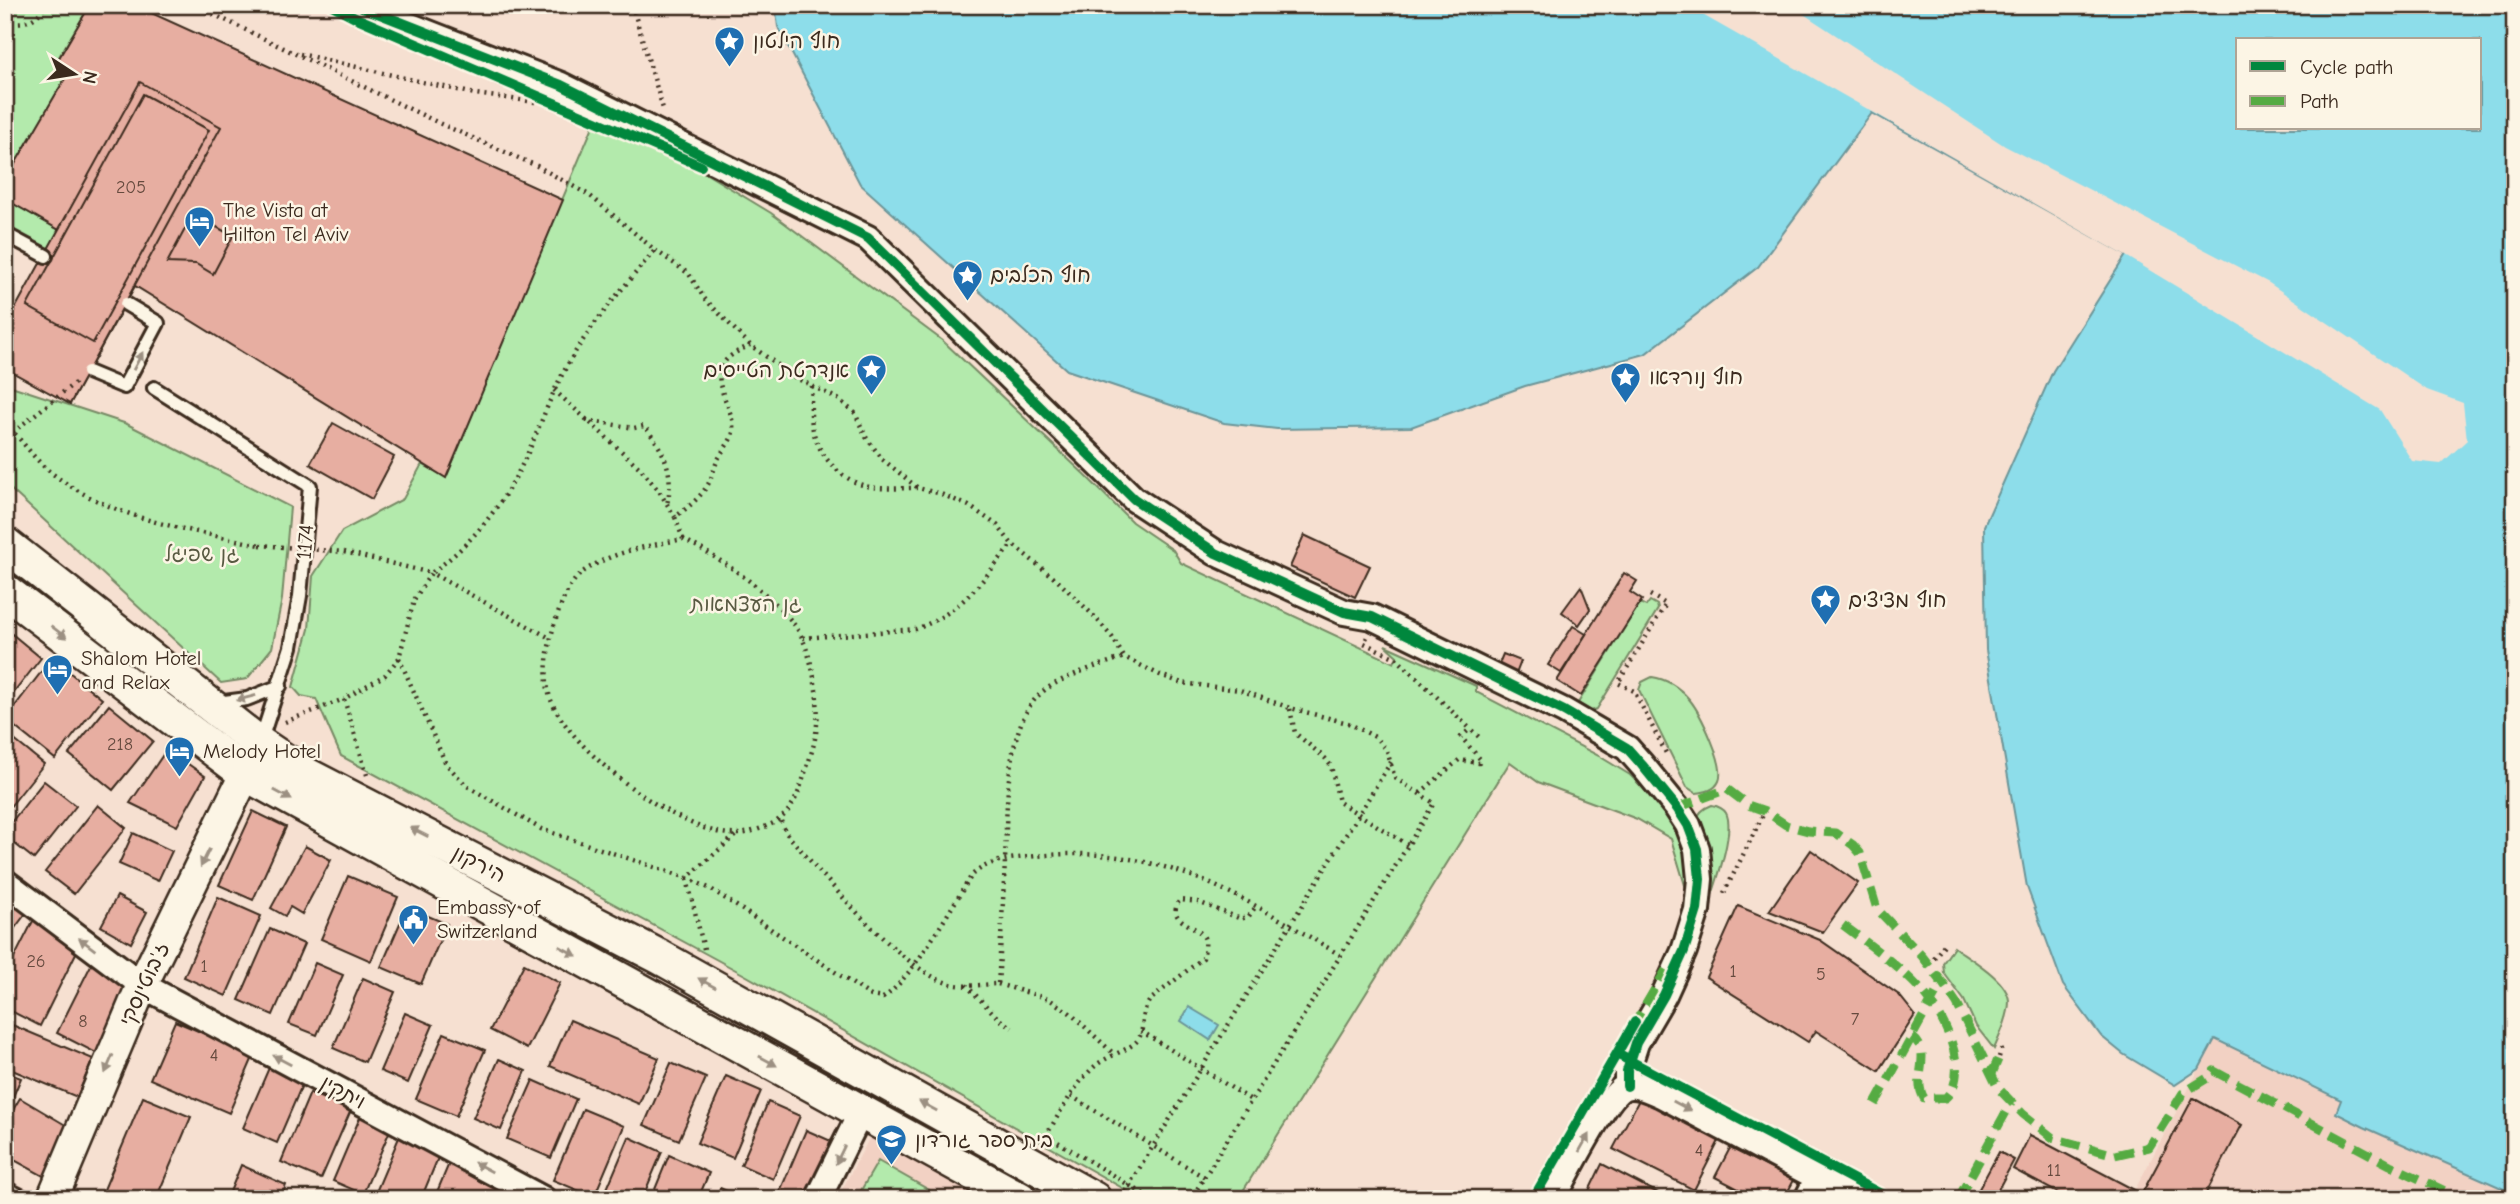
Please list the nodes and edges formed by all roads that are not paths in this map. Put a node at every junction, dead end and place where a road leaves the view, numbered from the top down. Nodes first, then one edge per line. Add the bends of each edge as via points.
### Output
1 (357, 5) edge
2 (5, 234) edge
3 (46, 256) dead end
4 (126, 304) dead end
5 (88, 372) road end
6 (154, 388) dead end
7 (5, 544) edge
8 (5, 591) edge
9 (280, 686) junction
10 (210, 704) junction
11 (260, 744) junction
12 (246, 774) junction
13 (5, 882) edge
14 (142, 985) junction
15 (1623, 1088) junction
16 (861, 1112) junction
17 (5, 1188) edge
18 (1813, 1188) edge
19 (27, 1199) edge
20 (52, 1199) edge
21 (543, 1199) edge
22 (818, 1199) edge
23 (1020, 1199) edge
24 (1094, 1199) edge
25 (1553, 1199) edge
26 (1858, 1199) edge

1 - 15 street via 561,85 868,238 1134,499 1181,532 1344,612 1372,617 1564,711 1627,748 1688,825 1697,849 1700,879 1697,911 1684,951 1636,1043
2 - 3 lane
5 -> 4 lane, bridge via 124,387 158,323
6 - 9 lane, 1174 via 310,486 300,596
7 - 10 main road, הירקון
8 -> 12 main road, הירקון
9 -> 10 lane via 247,699
9 - 11 lane, 1174
10 - 11 main road, הירקון
11 - 12 street, 1174
24 -> 11 main road, הירקון via 660,957 303,773
12 -> 14 street, ז'בוטינסקי
12 -> 16 main road, הירקון
14 -> 13 street, ויתקין
14 -> 20 street, ז'בוטינסקי
21 -> 14 street, ויתקין
15 -> 18 street via 1639,1086 1661,1095
25 -> 15 street via 1600,1116
16 -> 22 street
16 - 23 main road, הירקון
17 - 19 lane
18 - 26 street

